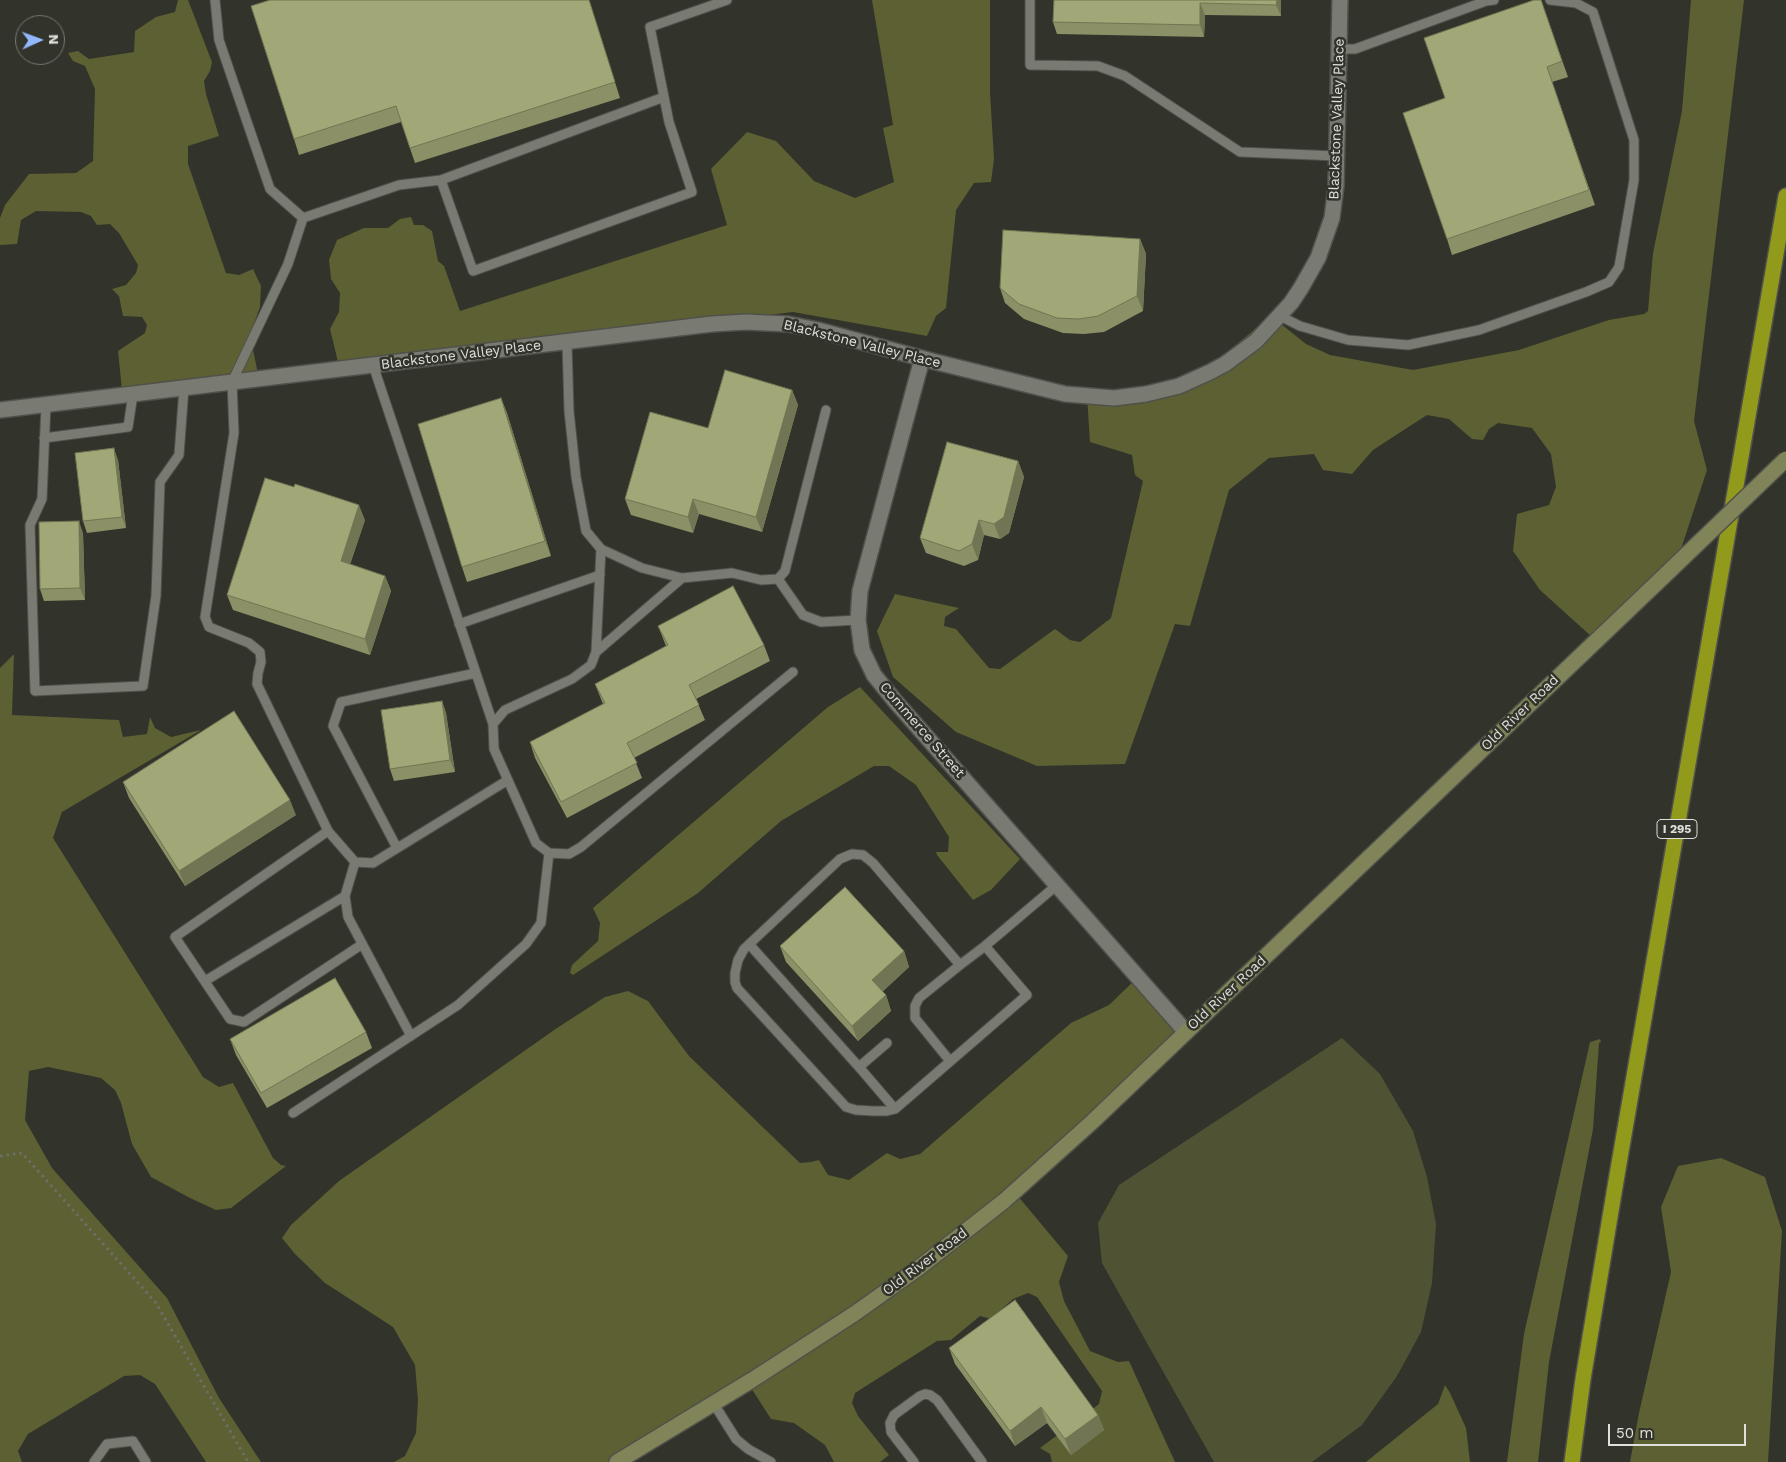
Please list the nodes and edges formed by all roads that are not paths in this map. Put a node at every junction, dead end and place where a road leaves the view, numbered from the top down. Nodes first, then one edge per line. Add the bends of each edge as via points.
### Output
1 (215, 0) edge
2 (727, 0) edge
3 (1030, 0) edge
4 (1340, 0) edge
5 (1494, 0) edge
6 (1550, 0) edge
7 (1339, 49) junction
8 (664, 97) junction
9 (1337, 156) junction
10 (441, 180) junction
11 (1786, 196) edge
12 (303, 218) junction
13 (1280, 316) junction
14 (567, 343) junction
15 (922, 359) junction
16 (373, 365) junction
17 (232, 382) junction
18 (184, 388) junction
19 (133, 394) junction
20 (46, 405) junction
21 (0, 410) edge
22 (826, 410) dead end
23 (44, 438) junction
24 (1786, 459) edge
25 (601, 549) junction
26 (600, 575) junction
27 (682, 578) junction
28 (778, 579) junction
29 (858, 620) junction
30 (459, 624) junction
31 (596, 652) junction
32 (793, 672) dead end
33 (476, 673) junction
34 (493, 724) junction
35 (508, 780) junction
36 (328, 831) junction
37 (397, 848) junction
38 (549, 853) junction
39 (355, 862) junction
40 (1057, 885) junction
41 (345, 896) junction
42 (749, 944) junction
43 (362, 945) junction
44 (985, 946) junction
45 (960, 965) junction
46 (205, 981) junction
47 (1186, 1032) junction
48 (411, 1036) junction
49 (887, 1042) dead end
50 (950, 1061) junction
51 (859, 1067) junction
52 (895, 1109) junction
53 (293, 1113) dead end
54 (714, 1404) junction
55 (758, 1459) edge
56 (94, 1462) edge
57 (146, 1462) edge
58 (618, 1462) edge
59 (771, 1462) edge
60 (913, 1462) edge
61 (982, 1462) edge
62 (1572, 1462) edge

1 - 12 lane via 219,40 270,189
2 - 8 lane via 650,27
3 - 9 lane via 1030,65 1098,66 1124,76 1240,152
4 - 7 street, Blackstone Valley Place
5 - 7 lane via 1354,49
6 - 13 lane via 1576,3 1593,12 1634,140 1634,180 1619,267 1609,282 1479,330 1408,346 1348,340 1300,326
7 - 9 street, Blackstone Valley Place
8 - 10 lane
8 - 10 lane via 692,192 473,271
9 - 13 street, Blackstone Valley Place via 1332,218 1324,243 1302,288
10 - 12 lane via 399,186
11 - 62 highway, I 295 via 1617,1172
12 - 17 lane via 288,264
13 - 15 street, Blackstone Valley Place via 1242,353 1210,372 1171,388 1130,396 1065,394
14 - 15 street, Blackstone Valley Place via 712,324 761,322 818,330
14 - 16 street, Blackstone Valley Place
14 - 25 lane via 576,477 586,531
15 - 29 street, Commerce Street via 864,573
16 - 17 street, Blackstone Valley Place
16 - 30 lane
17 - 18 street, Blackstone Valley Place
17 - 36 lane via 234,433 206,617 209,627 248,643 260,652 257,684
18 - 19 street, Blackstone Valley Place
18 - 23 lane via 179,455 160,482 156,596 144,686 35,691 30,524 42,498
19 - 20 street, Blackstone Valley Place
19 - 23 lane via 128,427
20 - 21 street, Blackstone Valley Place
20 - 23 lane
22 - 28 lane via 785,571
24 - 47 main road, Old River Road, bridge
25 - 26 lane
25 - 27 lane via 642,568
26 - 30 lane
26 - 31 lane
27 - 28 lane via 732,573 761,580
27 - 31 lane
28 - 29 lane via 803,615 821,622
29 - 40 street, Commerce Street via 862,650 880,682
30 - 33 lane
31 - 34 lane via 591,665 572,679 505,710
32 - 38 lane via 581,847 569,854
33 - 34 lane
33 - 37 lane via 341,702 333,726
34 - 35 lane via 494,749
35 - 37 lane
35 - 38 lane via 536,843
36 - 39 lane
36 - 46 lane via 175,937
37 - 39 lane via 373,863
38 - 48 lane via 541,923 526,944 458,1005
39 - 41 lane
40 - 44 lane
40 - 47 street, Commerce Street
41 - 43 lane via 348,917
41 - 46 lane
42 - 45 lane via 840,859 852,854 863,855
42 - 51 lane
42 - 52 lane via 738,960 735,973 737,988 846,1107 872,1111
43 - 46 lane via 244,1022 230,1019
43 - 48 lane
44 - 45 lane
44 - 50 lane via 1027,994
45 - 50 lane via 919,998 915,1006 916,1018
47 - 54 main road, Old River Road via 1064,1148 978,1223 854,1314
48 - 53 lane
49 - 51 lane
50 - 52 lane
51 - 52 lane
54 - 55 lane via 736,1439
54 - 58 main road, Old River Road
55 - 59 lane
56 - 57 lane via 107,1444 133,1441
60 - 61 lane via 891,1432 890,1423 894,1415 925,1394 937,1400

